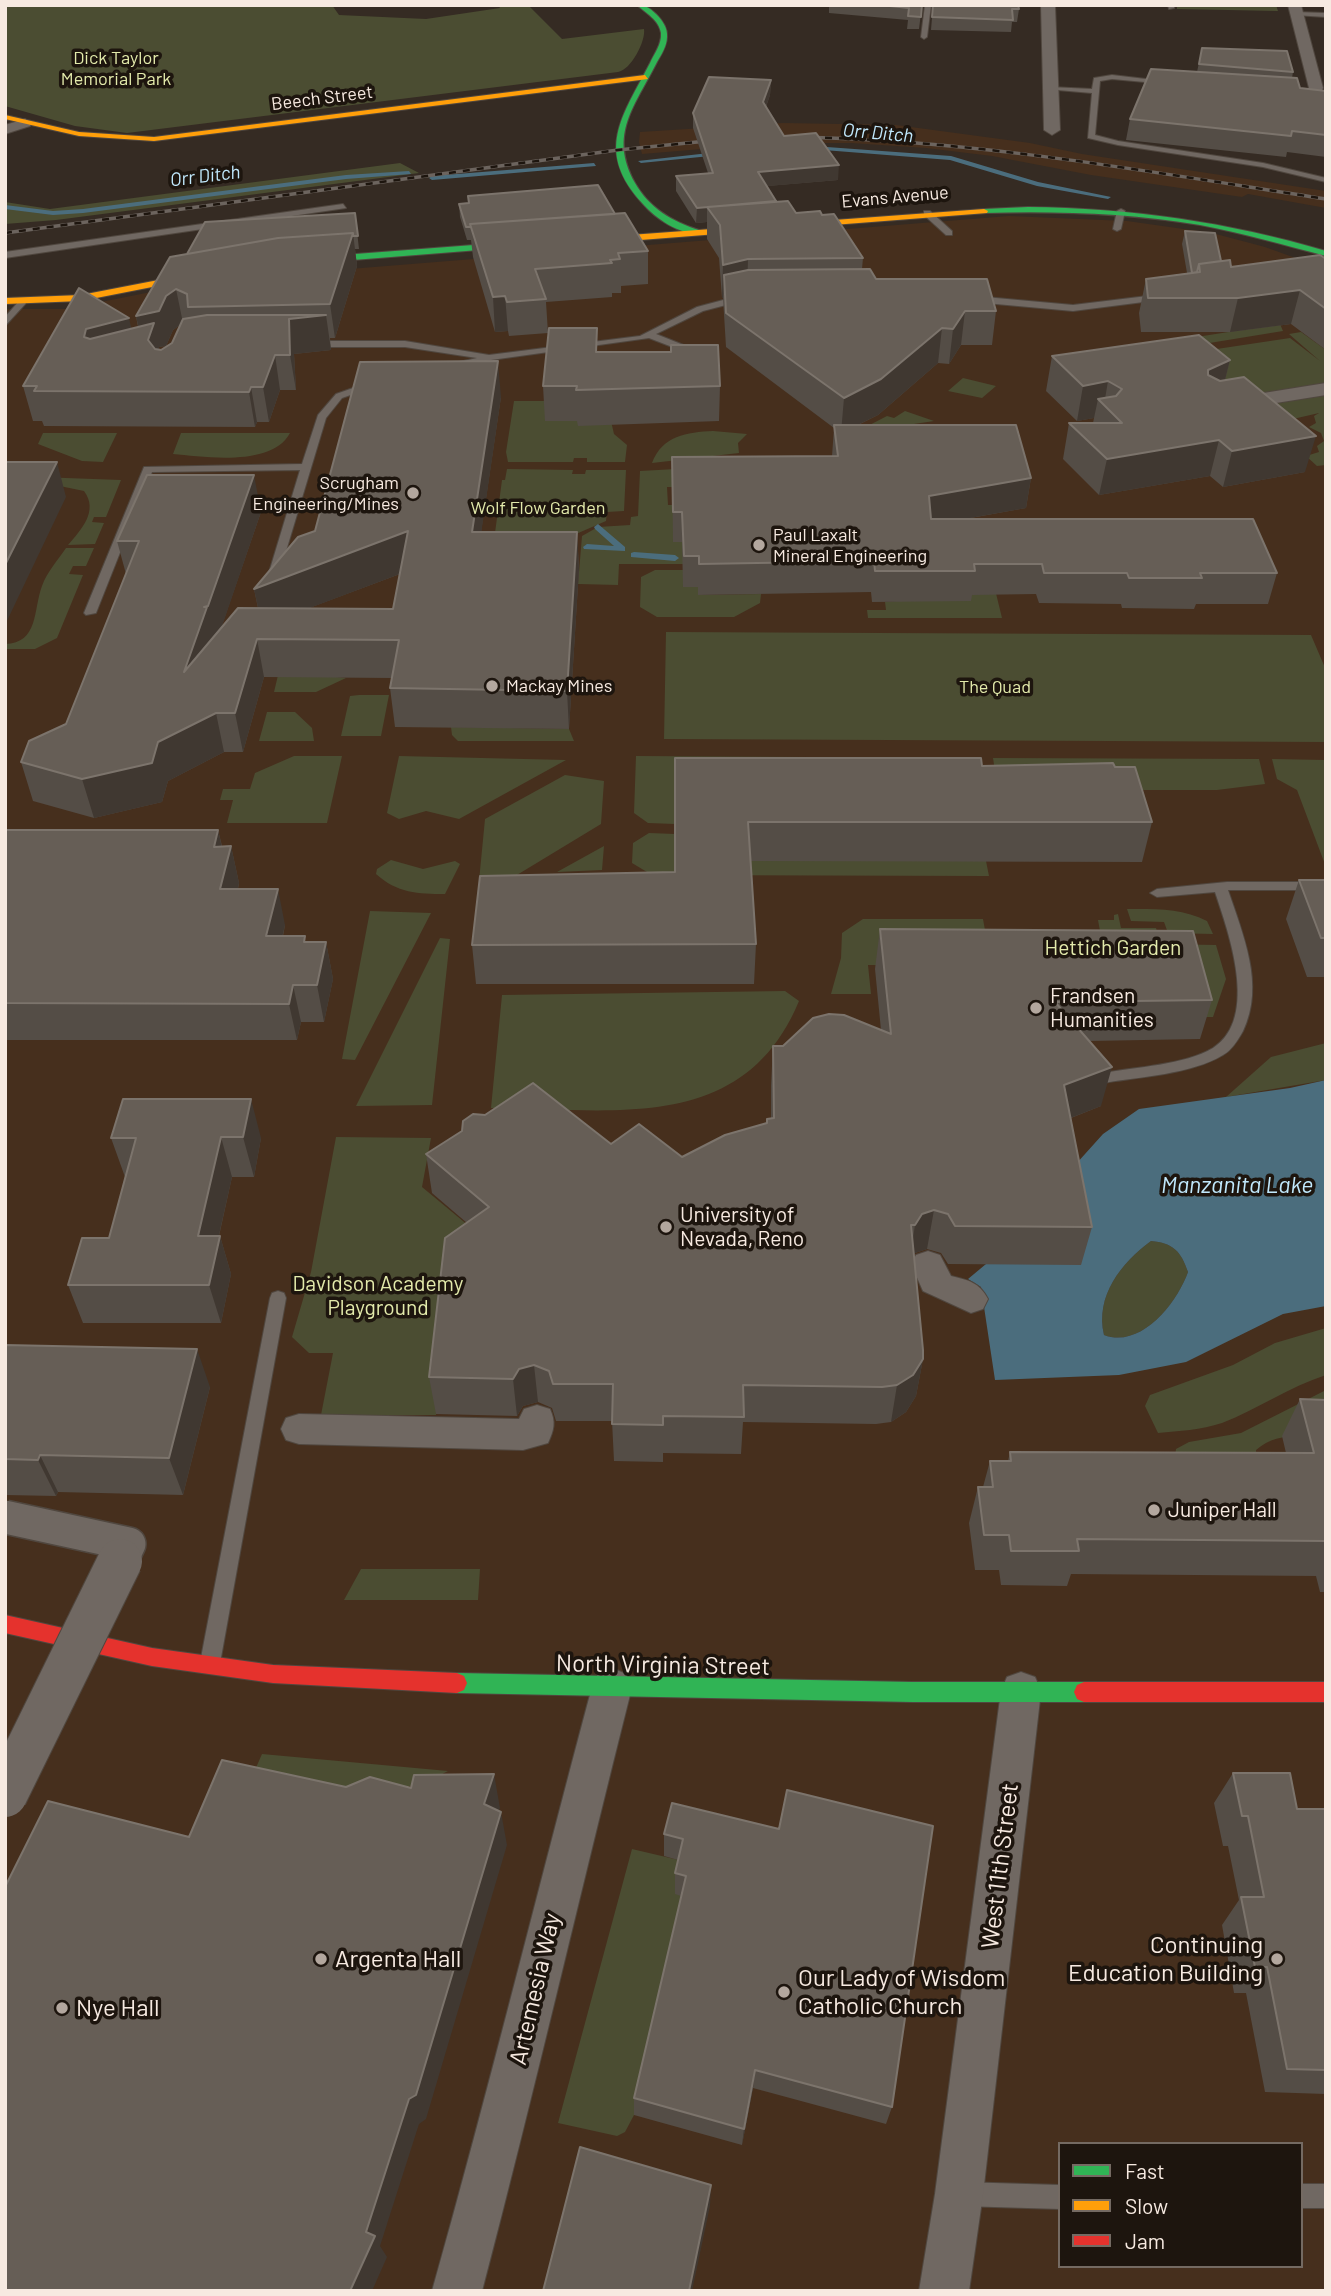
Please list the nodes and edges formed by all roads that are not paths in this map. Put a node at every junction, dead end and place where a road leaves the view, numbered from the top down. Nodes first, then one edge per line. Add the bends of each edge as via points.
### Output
1 (640, 5) edge
2 (928, 5) edge
3 (1048, 5) edge
4 (1295, 10) edge
5 (1326, 15) edge
6 (924, 37) edge
7 (645, 78) junction
8 (1177, 83) edge
9 (1050, 89) junction
10 (1096, 91) junction
11 (1319, 93) edge
12 (1302, 94) edge
13 (5, 117) edge
14 (25, 123) junction
15 (5, 130) edge
16 (1052, 130) dead end
17 (1326, 180) edge
18 (343, 206) dead end
19 (1121, 211) junction
20 (927, 213) junction
21 (1117, 229) dead end
22 (696, 232) junction
23 (949, 233) dead end
24 (570, 242) edge
25 (542, 243) edge
26 (1326, 254) edge
27 (5, 255) edge
28 (283, 262) edge
29 (224, 271) edge
30 (1172, 295) edge
31 (756, 297) edge
32 (963, 298) edge
33 (5, 301) edge
34 (23, 302) junction
35 (5, 323) edge
36 (650, 335) junction
37 (302, 344) edge
38 (491, 357) junction
39 (705, 358) edge
40 (438, 369) edge
41 (387, 380) edge
42 (1326, 389) edge
43 (1211, 408) edge
44 (306, 467) junction
45 (270, 589) edge
46 (90, 613) dead end
47 (1326, 886) edge
48 (1220, 887) junction
49 (1157, 893) dead end
50 (1103, 1078) edge
51 (928, 1264) dead end
52 (278, 1298) dead end
53 (971, 1299) dead end
54 (537, 1420) dead end
55 (299, 1429) dead end
56 (5, 1517) edge
57 (5, 1624) edge
58 (209, 1665) junction
59 (612, 1687) junction
60 (1021, 1691) junction
61 (1326, 1692) edge
62 (5, 1795) edge
63 (959, 2194) junction
64 (1303, 2196) edge
65 (1326, 2196) edge
66 (1058, 2197) edge
67 (457, 2291) edge
68 (944, 2291) edge

1 - 7 street via 664,30 662,47
2 - 6 lane
3 - 9 street
4 - 5 lane
4 - 11 street
7 - 14 street, Beech Street via 154,139 99,139
7 - 22 street via 618,132 624,169 634,187 666,221
8 - 10 lane via 1102,78 1097,80
9 - 10 lane
9 - 16 street
10 - 17 lane via 1091,136
11 - 12 lane
13 - 14 street, Beech Street
14 - 15 street
18 - 27 lane
19 - 20 street, Evans Avenue via 1034,208
19 - 21 lane
19 - 26 street, Evans Avenue via 1183,216 1237,227
20 - 22 street, Evans Avenue
20 - 23 lane
22 - 24 street, Evans Avenue
25 - 28 street
29 - 34 street via 89,298
30 - 32 lane via 1073,308
31 - 36 lane via 700,309
33 - 34 street
34 - 35 lane
36 - 38 lane
36 - 39 lane
37 - 38 lane via 405,344
38 - 40 lane
41 - 44 lane via 351,390 330,403 321,417
42 - 43 street
44 - 45 lane
44 - 46 lane via 148,469
47 - 48 lane
48 - 49 lane
48 - 50 lane via 1243,956 1246,982 1243,1011 1233,1038 1215,1053
51 - 53 street via 939,1286 962,1291
52 - 58 lane
54 - 55 street via 534,1432 523,1435
56 - 62 street, bridge via 129,1544
57 - 58 street, North Virginia Street
58 - 59 street, North Virginia Street via 378,1681
59 - 60 street, North Virginia Street
59 - 67 street, Artemesia Way
60 - 61 street, North Virginia Street
60 - 63 street, West 11th Street
63 - 66 lane
63 - 68 street, West 11th Street
64 - 65 lane

